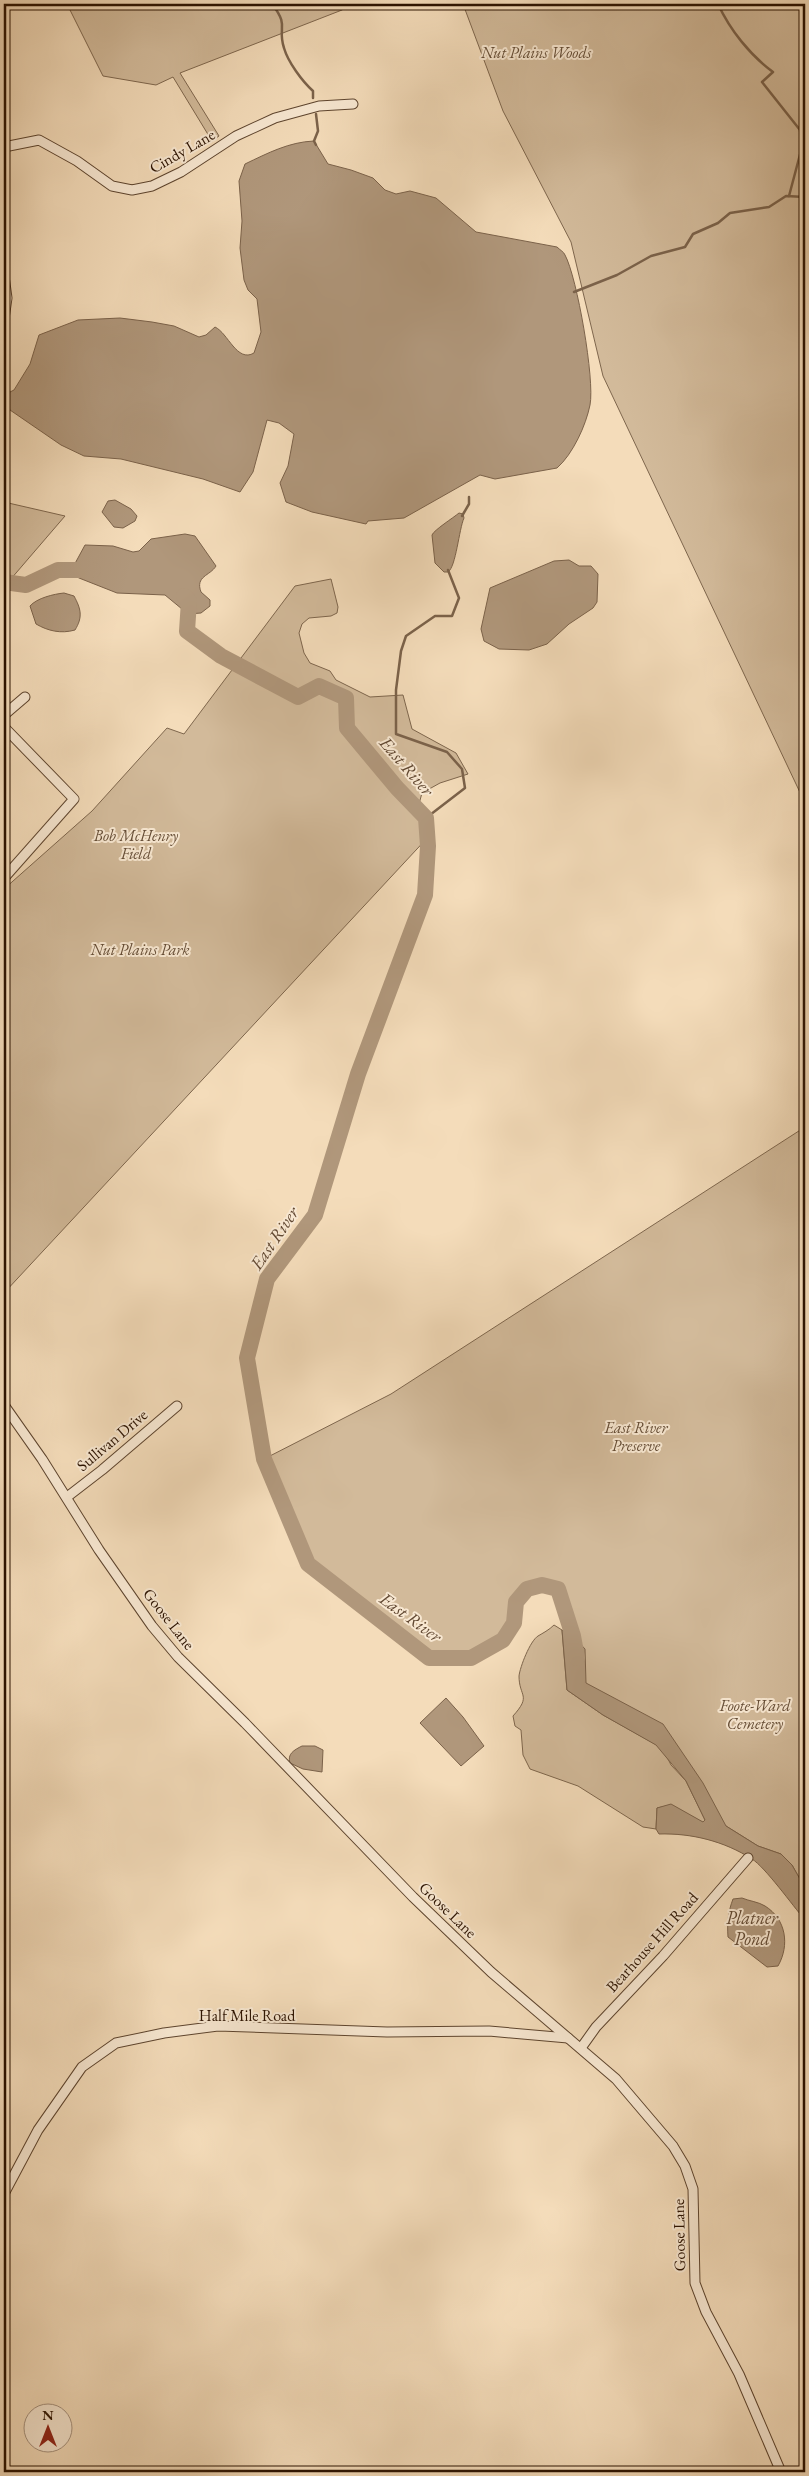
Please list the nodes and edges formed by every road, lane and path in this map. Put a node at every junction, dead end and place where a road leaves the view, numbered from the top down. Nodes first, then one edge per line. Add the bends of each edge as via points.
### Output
1 (354, 104) dead end
2 (4, 147) edge
3 (4, 276) edge
4 (4, 319) edge
5 (24, 697) dead end
6 (4, 715) edge
7 (4, 727) edge
8 (4, 878) edge
9 (4, 1405) edge
10 (177, 1406) dead end
11 (67, 1497) junction
12 (748, 1858) dead end
13 (569, 2038) junction
14 (581, 2048) junction
15 (4, 2194) edge
16 (781, 2472) edge

1 - 2 street, Cindy Lane via 318,106 275,118 236,136 182,172 152,186 132,190 112,186 39,140
3 - 4 street via 7,298
5 - 6 street
7 - 8 street via 74,799
9 - 11 street, Goose Lane
10 - 11 street, Sullivan Drive
11 - 13 street, Goose Lane via 99,1550 152,1626 178,1657 413,1897 491,1972
12 - 14 street, Bearhouse Hill Road via 596,2027
13 - 14 street, Goose Lane
13 - 15 street, Half Mile Road via 489,2031 386,2032 218,2026 116,2043 82,2067 38,2130
14 - 16 street, Goose Lane via 644,2110 685,2166 693,2189 696,2283 706,2312 739,2374

